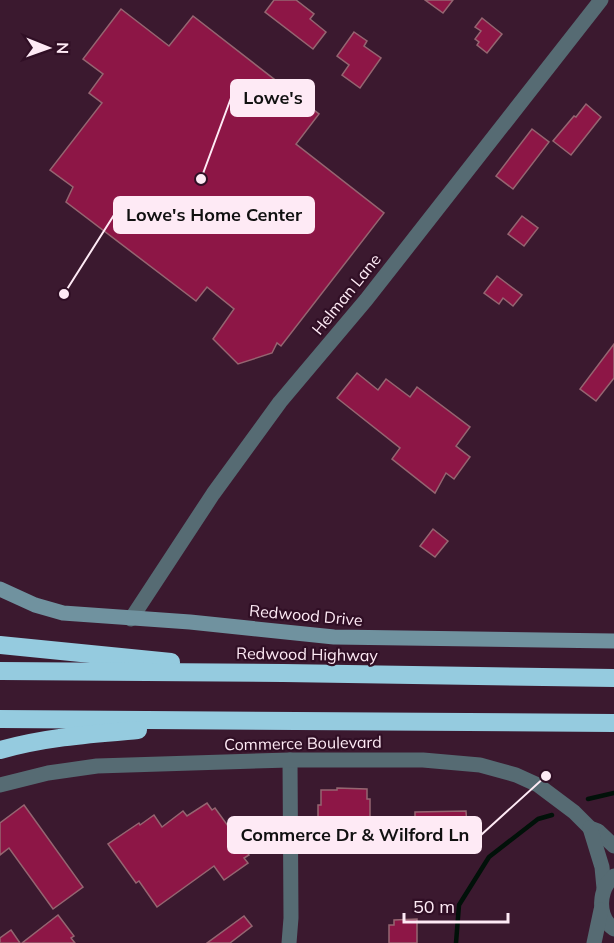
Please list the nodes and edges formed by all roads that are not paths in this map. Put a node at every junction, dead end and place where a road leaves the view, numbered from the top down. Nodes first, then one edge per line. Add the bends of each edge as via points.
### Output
1 (601, 0) edge
2 (0, 589) edge
3 (131, 619) junction
4 (614, 641) edge
5 (0, 645) edge
6 (0, 671) edge
7 (283, 673) junction
8 (614, 678) edge
9 (0, 718) edge
10 (269, 721) junction
11 (614, 723) edge
12 (0, 750) edge
13 (290, 760) junction
14 (0, 785) edge
15 (590, 828) junction
16 (614, 846) edge
17 (614, 876) edge
18 (604, 888) junction
19 (601, 907) junction
20 (614, 929) edge
21 (289, 943) edge
22 (594, 943) edge

1 - 3 street, Helman Lane via 366,300 280,402 213,494
2 - 3 main road, Redwood Drive via 63,613
3 - 4 main road, Redwood Drive via 334,638
5 - 7 highway
6 - 7 highway, Redwood Highway
7 - 8 highway, Redwood Highway
9 - 10 highway
10 - 11 highway
10 - 12 highway via 67,736
13 - 14 street, Commerce Boulevard via 97,766
13 - 15 street, Commerce Boulevard via 423,760 480,765 538,785
13 - 21 street
15 - 16 street, Commerce Boulevard
15 - 18 street, Commerce Boulevard
17 - 18 street
18 - 19 street, Commerce Boulevard
19 - 20 street via 606,922
19 - 22 street, Commerce Boulevard

